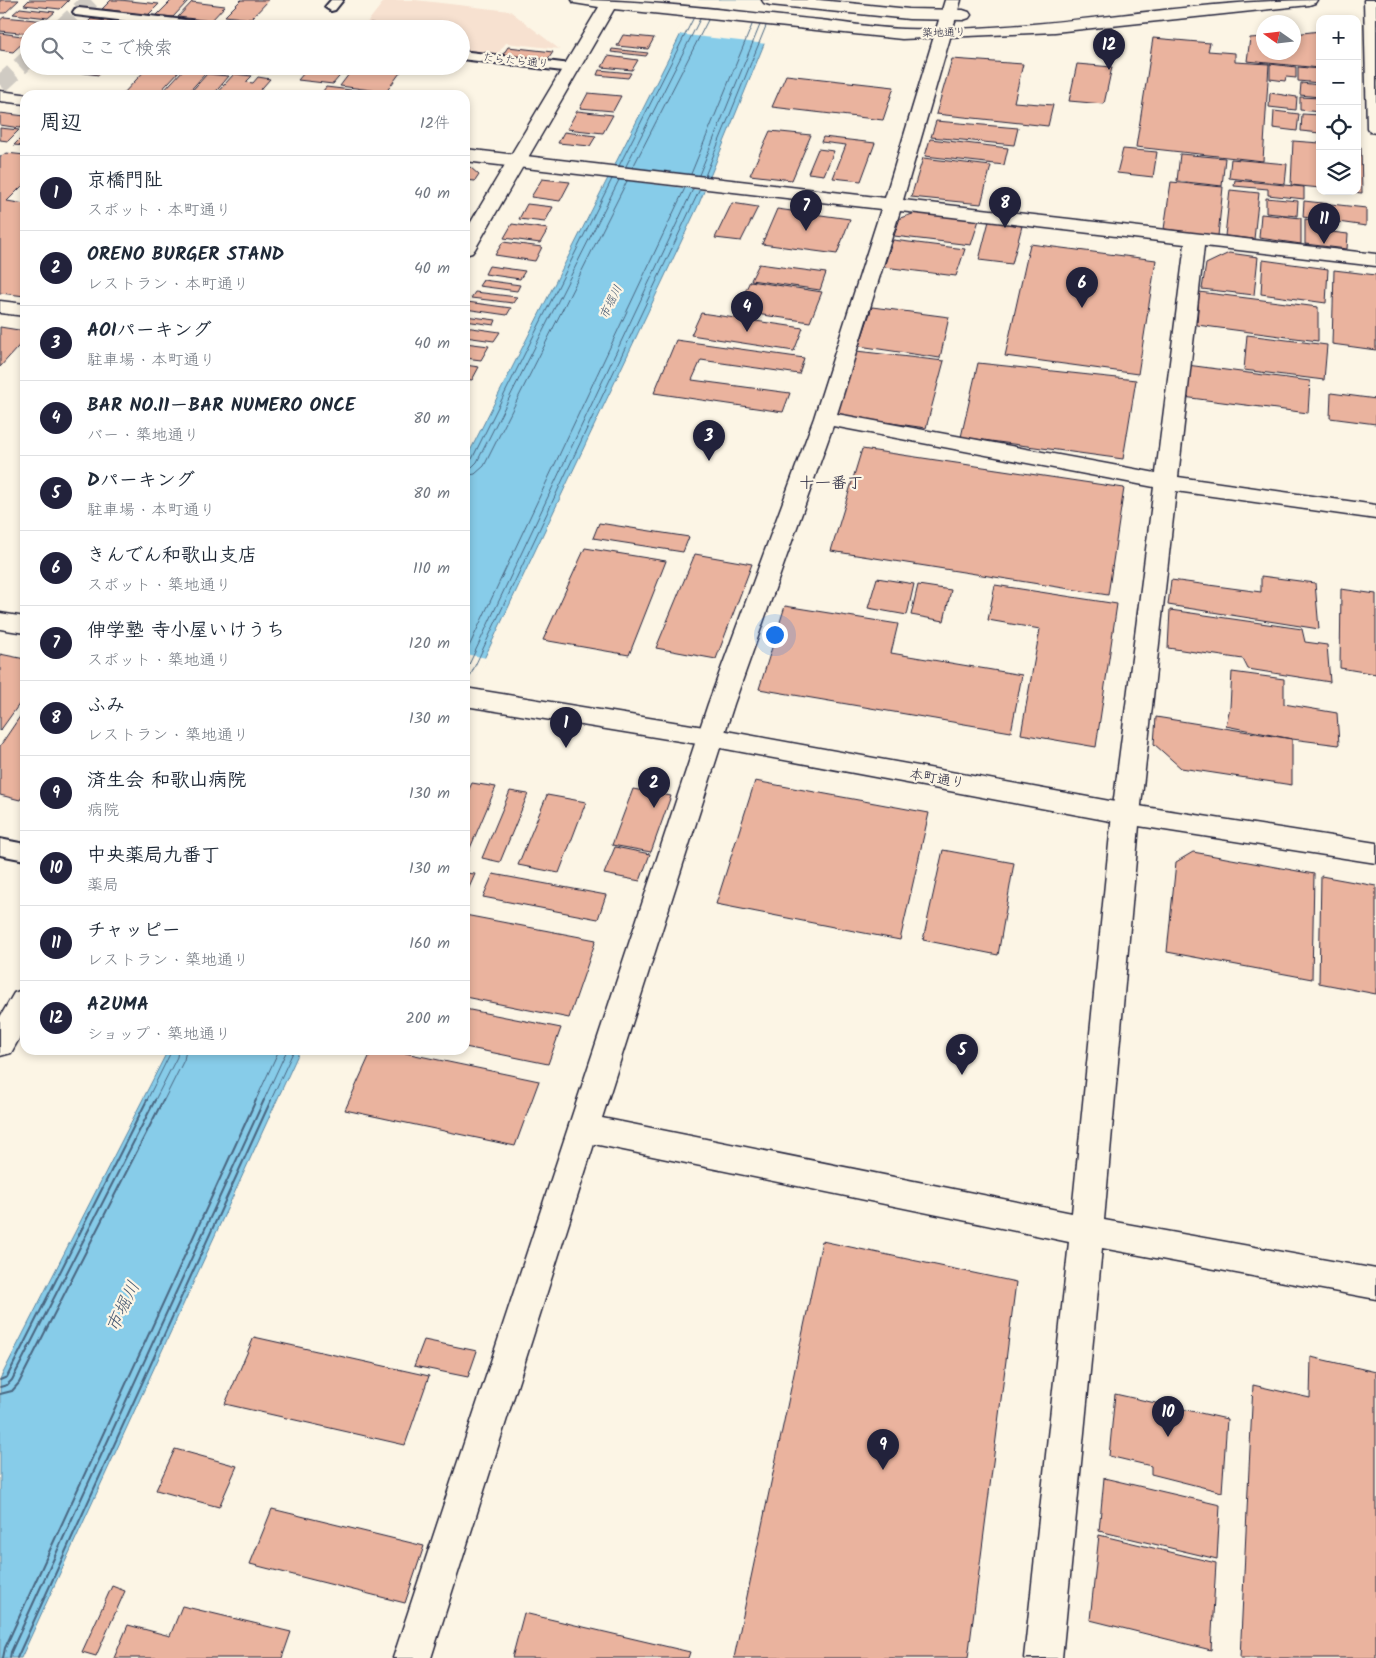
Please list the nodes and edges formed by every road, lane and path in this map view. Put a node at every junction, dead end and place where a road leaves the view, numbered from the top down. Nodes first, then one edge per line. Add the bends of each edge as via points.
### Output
1 (580, 0) edge
2 (770, 0) edge
3 (1309, 0) edge
4 (1372, 0) edge
5 (610, 2) edge
6 (951, 8) edge
7 (79, 12) dead end
8 (979, 15) dead end
9 (150, 20) edge
10 (944, 34) junction
11 (470, 56) edge
12 (572, 68) junction
13 (0, 96) edge
14 (20, 98) edge
15 (1376, 128) edge
16 (470, 156) edge
17 (515, 162) junction
18 (892, 205) junction
19 (1195, 239) junction
20 (470, 241) edge
21 (1376, 260) edge
22 (0, 307) edge
23 (20, 309) edge
24 (825, 418) junction
25 (1166, 482) junction
26 (1376, 512) edge
27 (0, 621) edge
28 (20, 624) edge
29 (470, 698) edge
30 (710, 738) junction
31 (1126, 814) junction
32 (0, 847) edge
33 (20, 851) edge
34 (1376, 853) edge
35 (20, 1009) edge
36 (0, 1043) edge
37 (583, 1128) junction
38 (1087, 1231) junction
39 (1376, 1284) edge
40 (412, 1658) edge
41 (1043, 1658) edge

1 - 5 street, 築地通り
2 - 6 street, 築地通り via 909,14
3 - 10 street, 築地通り via 1011,31
4 - 15 street
5 - 10 street, 築地通り via 902,34
5 - 12 street
6 - 8 street, 築地通り
6 - 10 street
7 - 9 lane
10 - 18 street
11 - 12 lane, たらたら通り
12 - 17 street
13 - 14 street
16 - 17 street
17 - 18 street
17 - 20 street
18 - 19 street
18 - 24 street
19 - 21 street
19 - 25 street
22 - 23 street
24 - 25 street
24 - 30 street
25 - 26 street
25 - 31 street
27 - 28 street
29 - 30 street, 本町通り
30 - 31 street, 本町通り
30 - 37 street
31 - 34 street, 本町通り
31 - 38 street
32 - 33 lane
35 - 36 street
37 - 38 street
37 - 40 street
38 - 39 street
38 - 41 street

